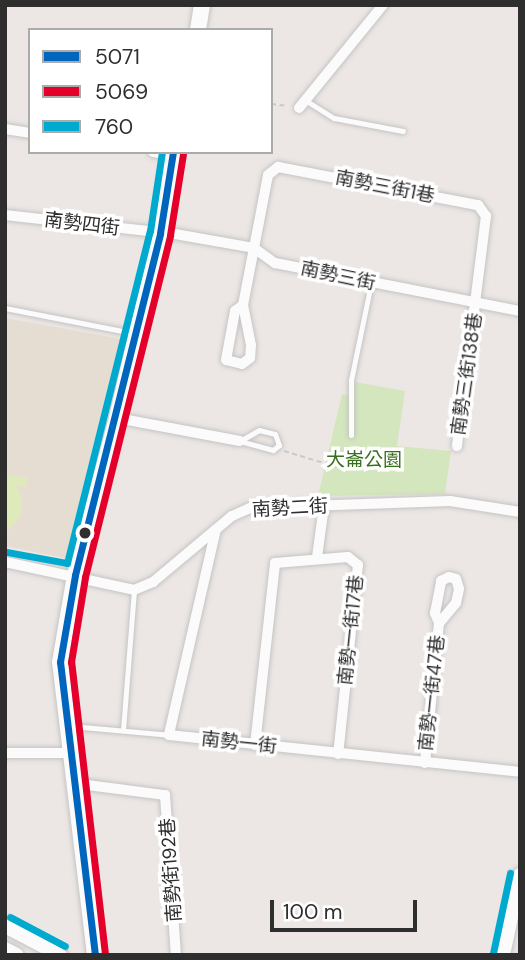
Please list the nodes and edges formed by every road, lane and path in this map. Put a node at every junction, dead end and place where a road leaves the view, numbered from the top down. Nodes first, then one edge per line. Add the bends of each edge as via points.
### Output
1 (202, 5) edge
2 (383, 5) edge
3 (198, 28) edge
4 (273, 104) edge
5 (302, 104) junction
6 (5, 129) edge
7 (403, 131) dead end
8 (28, 133) edge
9 (172, 154) edge
10 (5, 215) edge
11 (160, 233) junction
12 (254, 248) junction
13 (371, 283) junction
14 (476, 303) junction
15 (243, 305) junction
16 (5, 308) edge
17 (520, 311) edge
18 (136, 334) junction
19 (117, 418) junction
20 (351, 435) dead end
21 (240, 441) junction
22 (457, 446) dead end
23 (277, 447) junction
24 (337, 467) dead end
25 (324, 506) junction
26 (520, 512) edge
27 (216, 529) junction
28 (317, 557) junction
29 (5, 562) edge
30 (75, 575) junction
31 (134, 590) junction
32 (439, 623) dead end
33 (65, 725) junction
34 (123, 730) junction
35 (169, 736) junction
36 (255, 745) junction
37 (5, 753) edge
38 (69, 753) junction
39 (338, 754) junction
40 (425, 763) junction
41 (520, 772) edge
42 (72, 783) junction
43 (520, 875) edge
44 (5, 926) edge
45 (5, 949) edge
46 (17, 955) edge
47 (61, 955) edge
48 (95, 955) edge
49 (176, 955) edge
50 (503, 955) edge

1 - 3 main road
2 - 5 street
4 - 5 path
5 - 7 lane via 334,118
6 - 8 street
9 - 11 main road
10 - 11 street, 南勢四街
11 - 12 street, 南勢三街
11 - 18 main road
12 - 13 street, 南勢三街 via 275,263
12 - 14 street, 南勢三街1巷 via 268,175 278,167 478,205 486,216
12 - 15 street, 南勢三街1巷
13 - 14 street, 南勢三街
13 - 20 lane via 351,380
14 - 17 street, 南勢三街
14 - 22 street, 南勢三街138巷
15 - 15 street via 251,345 250,358 242,364 226,360 235,311
16 - 18 lane
18 - 19 main road
19 - 21 street
19 - 30 main road
21 - 23 lane via 260,448
21 - 23 lane via 259,430 278,437
23 - 24 path
25 - 26 street, 南勢二街 via 450,501
25 - 27 street, 南勢二街 via 250,508
25 - 28 street
27 - 31 street, 南勢二街 via 153,582
27 - 35 street
28 - 36 street, 南勢一街17巷 via 281,559 272,571
28 - 39 street, 南勢一街17巷 via 348,557 358,565
29 - 30 street
30 - 31 street
30 - 33 main road via 60,662
31 - 34 lane
32 - 40 street, 南勢一街47巷
33 - 34 lane
33 - 38 main road
34 - 35 lane
35 - 36 street, 南勢一街
36 - 39 street, 南勢一街
37 - 38 street
38 - 42 main road
39 - 40 street, 南勢一街
40 - 41 street, 南勢一街
42 - 48 main road
42 - 49 street, 南勢街192巷 via 165,795
43 - 50 street
44 - 47 street
45 - 46 street

